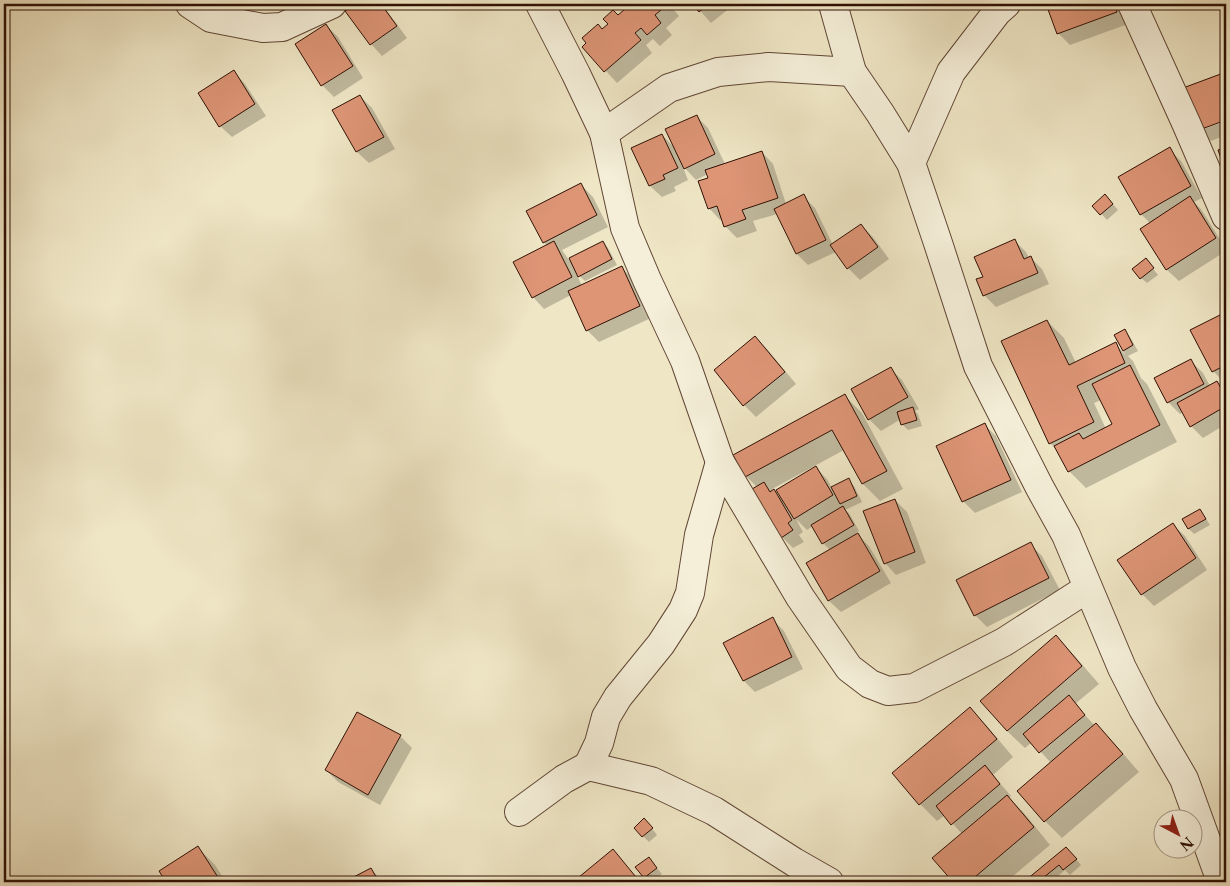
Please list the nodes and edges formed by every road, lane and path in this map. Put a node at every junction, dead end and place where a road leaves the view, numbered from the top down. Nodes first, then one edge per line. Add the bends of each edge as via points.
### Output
1 (190, 4) edge
2 (332, 4) edge
3 (540, 4) edge
4 (832, 4) edge
5 (1006, 4) edge
6 (1132, 4) edge
7 (852, 72) junction
8 (604, 133) junction
9 (911, 163) junction
10 (1226, 216) edge
11 (720, 462) junction
12 (1088, 588) junction
13 (588, 766) junction
14 (519, 812) dead end
15 (829, 882) edge
16 (1224, 882) edge

1 - 2 street via 211,18 263,28 282,27
3 - 8 street
4 - 7 street
5 - 9 street via 951,72
6 - 10 street
7 - 8 street via 769,67 718,72 669,88
7 - 9 street
8 - 11 street via 625,228 685,361
9 - 12 street via 978,366 1066,535
11 - 12 street via 800,597 848,668 870,684 888,691 914,688 1004,642
11 - 13 street via 699,535 690,593 684,610 618,697 606,717
12 - 16 street via 1122,668 1184,779
13 - 14 street
13 - 15 street via 651,781 696,802

